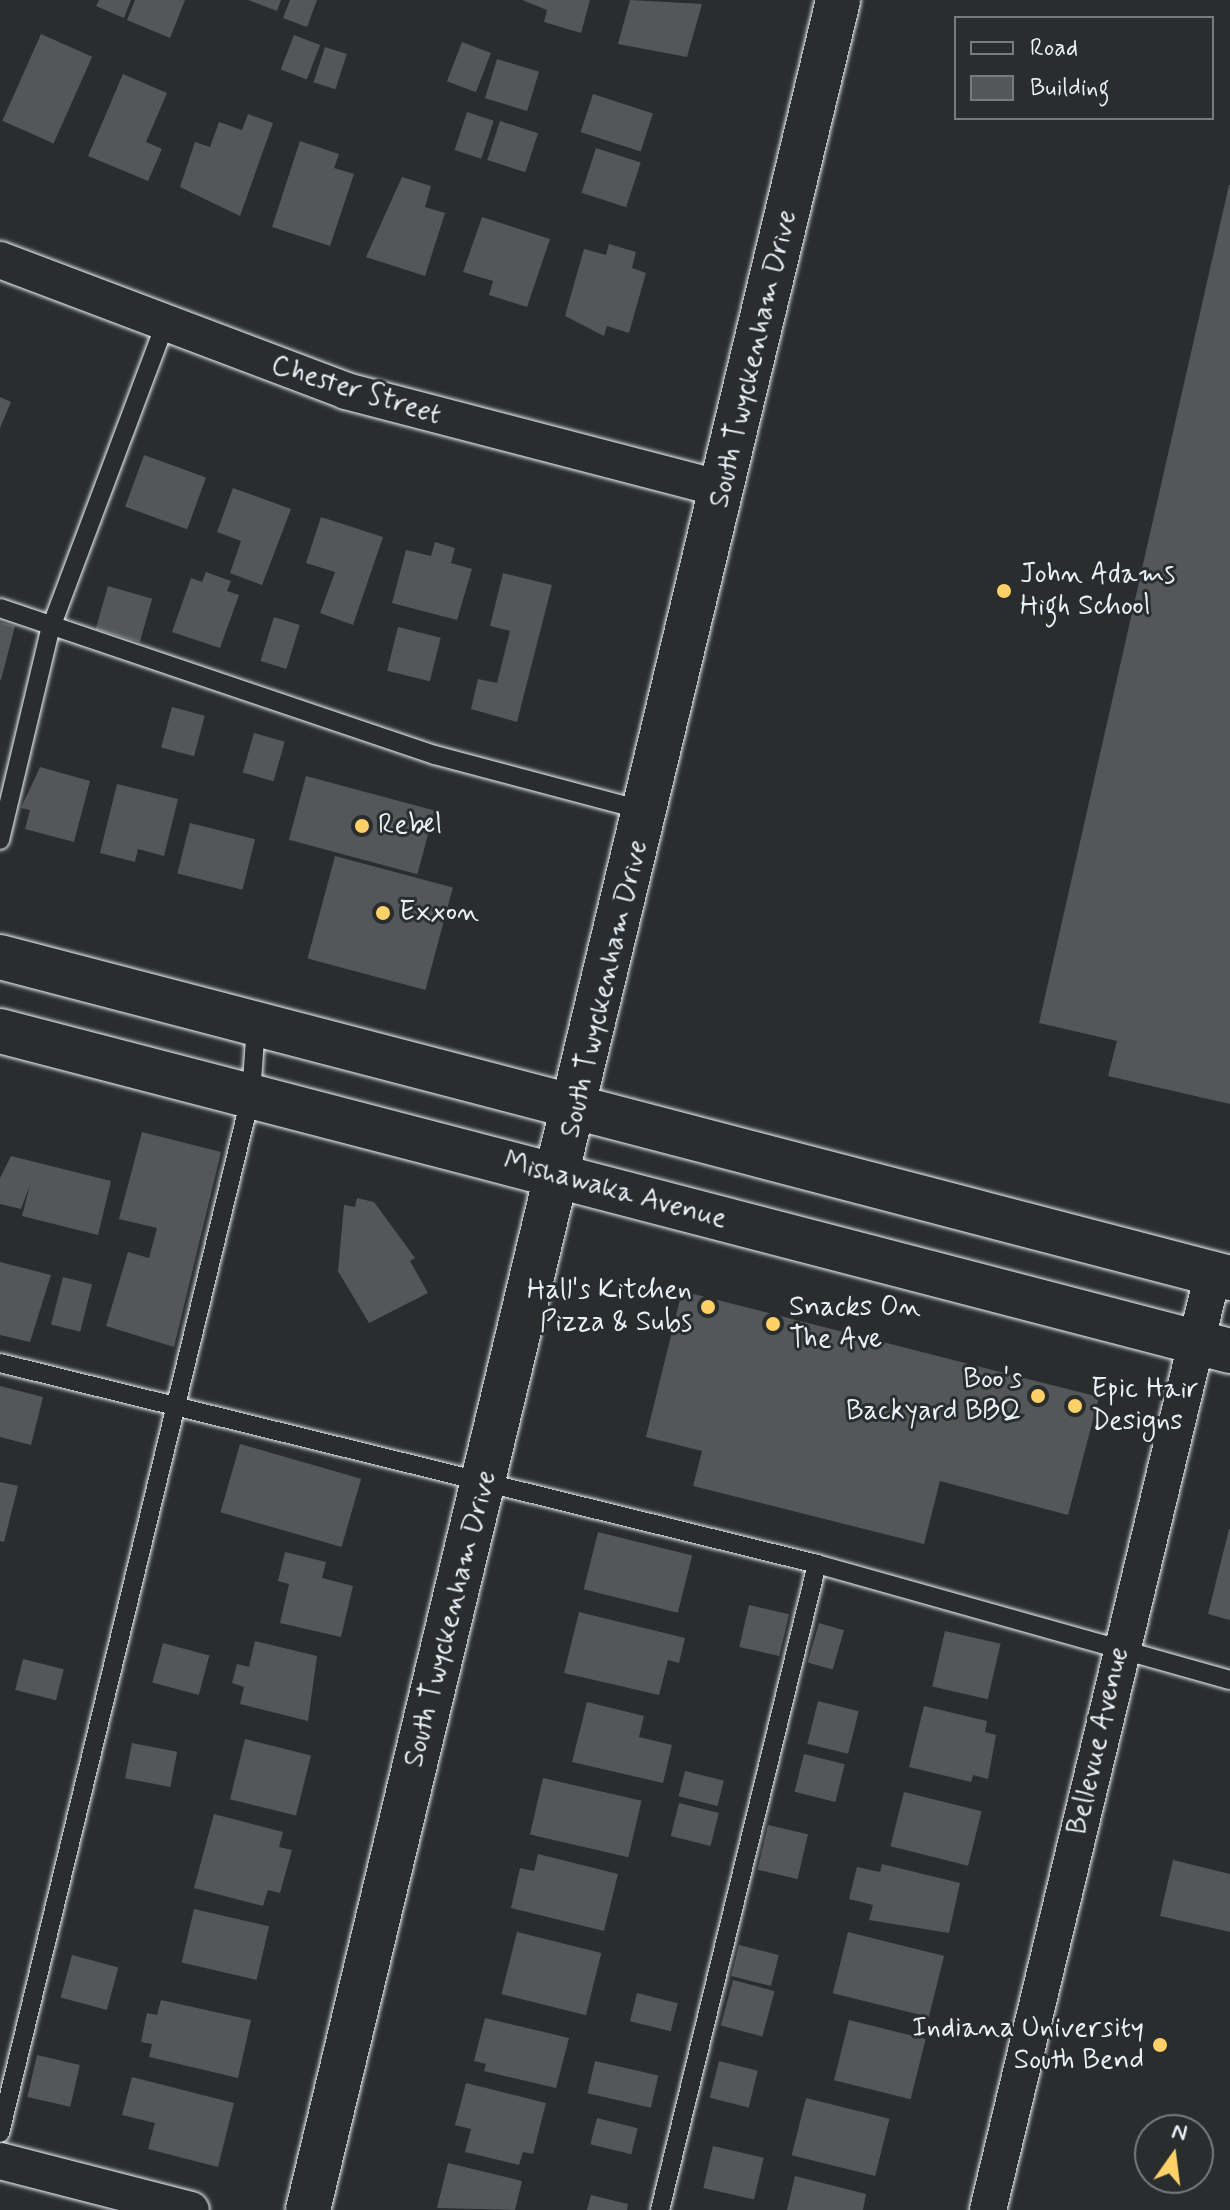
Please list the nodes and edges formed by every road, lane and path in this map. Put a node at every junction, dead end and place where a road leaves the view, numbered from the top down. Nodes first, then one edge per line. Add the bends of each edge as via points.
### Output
1 (838, 0) edge
2 (0, 260) edge
3 (164, 327) junction
4 (723, 489) junction
5 (0, 608) edge
6 (50, 630) junction
7 (647, 811) junction
8 (0, 840) edge
9 (0, 957) edge
10 (256, 1025) junction
11 (0, 1031) edge
12 (251, 1095) junction
13 (577, 1104) junction
14 (560, 1176) junction
15 (1222, 1275) edge
16 (1213, 1347) edge
17 (0, 1363) edge
18 (175, 1408) junction
19 (484, 1482) junction
20 (817, 1564) junction
21 (1121, 1647) junction
22 (1230, 1680) edge
23 (0, 2133) edge
24 (0, 2161) edge
25 (191, 2210) edge
26 (308, 2210) edge
27 (660, 2210) edge
28 (988, 2210) edge

1 - 4 main road, South Twyckenham Drive
2 - 3 street, Chester Street
3 - 4 street, Chester Street via 452,422
3 - 6 lane
4 - 7 main road, South Twyckenham Drive
5 - 6 lane
6 - 7 lane via 435,755
6 - 8 lane
7 - 13 main road, South Twyckenham Drive
9 - 10 main road
10 - 12 lane
10 - 13 main road
11 - 12 main road, Mishawaka Avenue
12 - 14 main road, Mishawaka Avenue
12 - 18 lane
13 - 14 main road, South Twyckenham Drive
13 - 15 main road
14 - 16 main road, Mishawaka Avenue
14 - 19 main road, South Twyckenham Drive
15 - 16 street, Bellevue Avenue
16 - 21 street, Bellevue Avenue
17 - 18 lane
18 - 19 lane
18 - 23 lane
19 - 20 lane
19 - 26 main road, South Twyckenham Drive
20 - 21 lane
20 - 27 lane
21 - 22 lane
21 - 28 street, Bellevue Avenue
24 - 25 street

